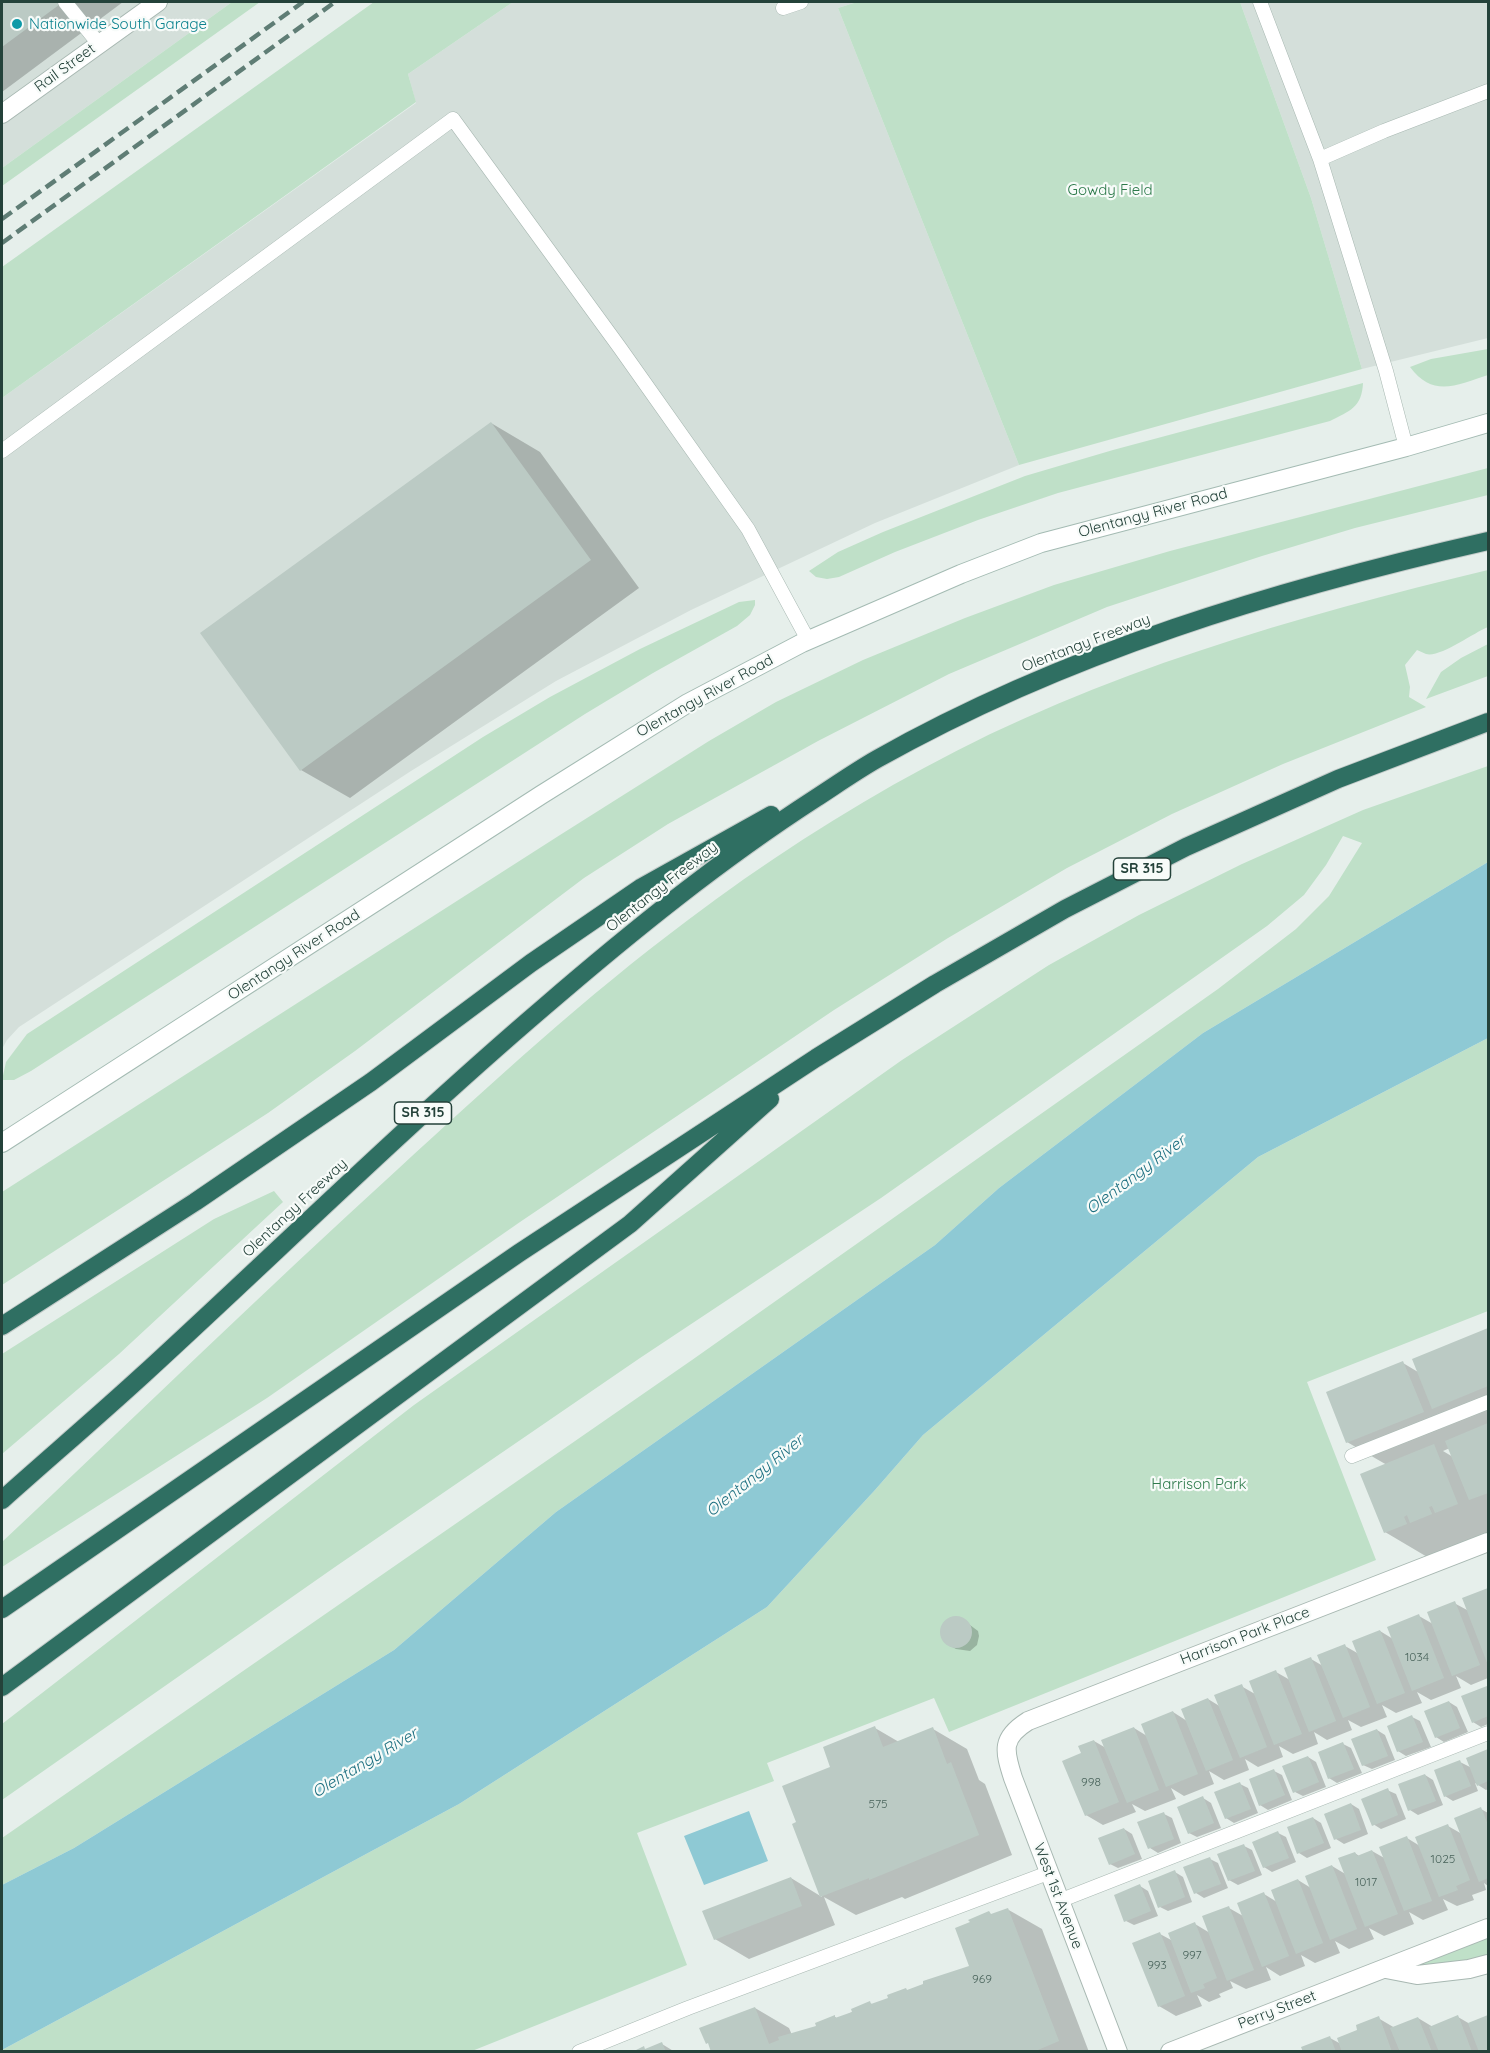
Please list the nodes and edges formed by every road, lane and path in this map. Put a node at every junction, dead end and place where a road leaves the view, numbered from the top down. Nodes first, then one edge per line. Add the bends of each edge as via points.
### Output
1 (65, 2) edge
2 (158, 2) edge
3 (801, 2) edge
4 (1260, 2) edge
5 (783, 8) dead end
6 (99, 44) junction
7 (1488, 91) edge
8 (2, 114) edge
9 (1320, 159) junction
10 (1488, 423) edge
11 (1406, 447) junction
12 (2, 451) edge
13 (1488, 541) edge
14 (808, 640) junction
15 (1488, 722) edge
16 (874, 761) junction
17 (816, 1058) junction
18 (2, 1143) edge
19 (2, 1326) edge
20 (1488, 1402) edge
21 (1352, 1456) dead end
22 (2, 1500) edge
23 (1488, 1542) edge
24 (2, 1609) edge
25 (2, 1687) edge
26 (1488, 1732) edge
27 (1008, 1740) joint
28 (1048, 1873) junction
29 (1059, 1901) junction
30 (1488, 1928) edge
31 (1488, 1964) edge
32 (1384, 1969) junction
33 (579, 2052) edge
34 (1118, 2052) edge
35 (1170, 2052) edge

1 - 6 lane
2 - 6 main road, Rail Street
3 - 5 lane
4 - 9 lane
6 - 8 main road, Rail Street
7 - 9 lane
9 - 11 lane
10 - 11 main road, Olentangy River Road
11 - 14 main road, Olentangy River Road via 1041,543
12 - 14 lane via 453,119 748,529
13 - 16 highway, Olentangy Freeway / SR 315 via 1383,565 1172,628 1019,688
14 - 18 main road, Olentangy River Road via 688,703 580,770
15 - 17 highway, SR 315 via 1338,779 1186,847 1055,915
16 - 19 highway via 642,887 531,963 371,1082 195,1202
16 - 22 highway, Olentangy Freeway / SR 315 via 761,834 633,931 466,1074 141,1377
17 - 24 highway, SR 315 via 519,1253
17 - 25 highway via 630,1224
20 - 21 lane
23 - 27 main road, Harrison Park Place via 1028,1721
26 - 29 lane
27 - 28 main road, West 1st Avenue via 1006,1755
28 - 29 main road, West 1st Avenue
28 - 33 lane
29 - 34 main road, West 1st Avenue
30 - 32 main road, Perry Street
31 - 32 main road via 1418,1975
32 - 35 main road, Perry Street

